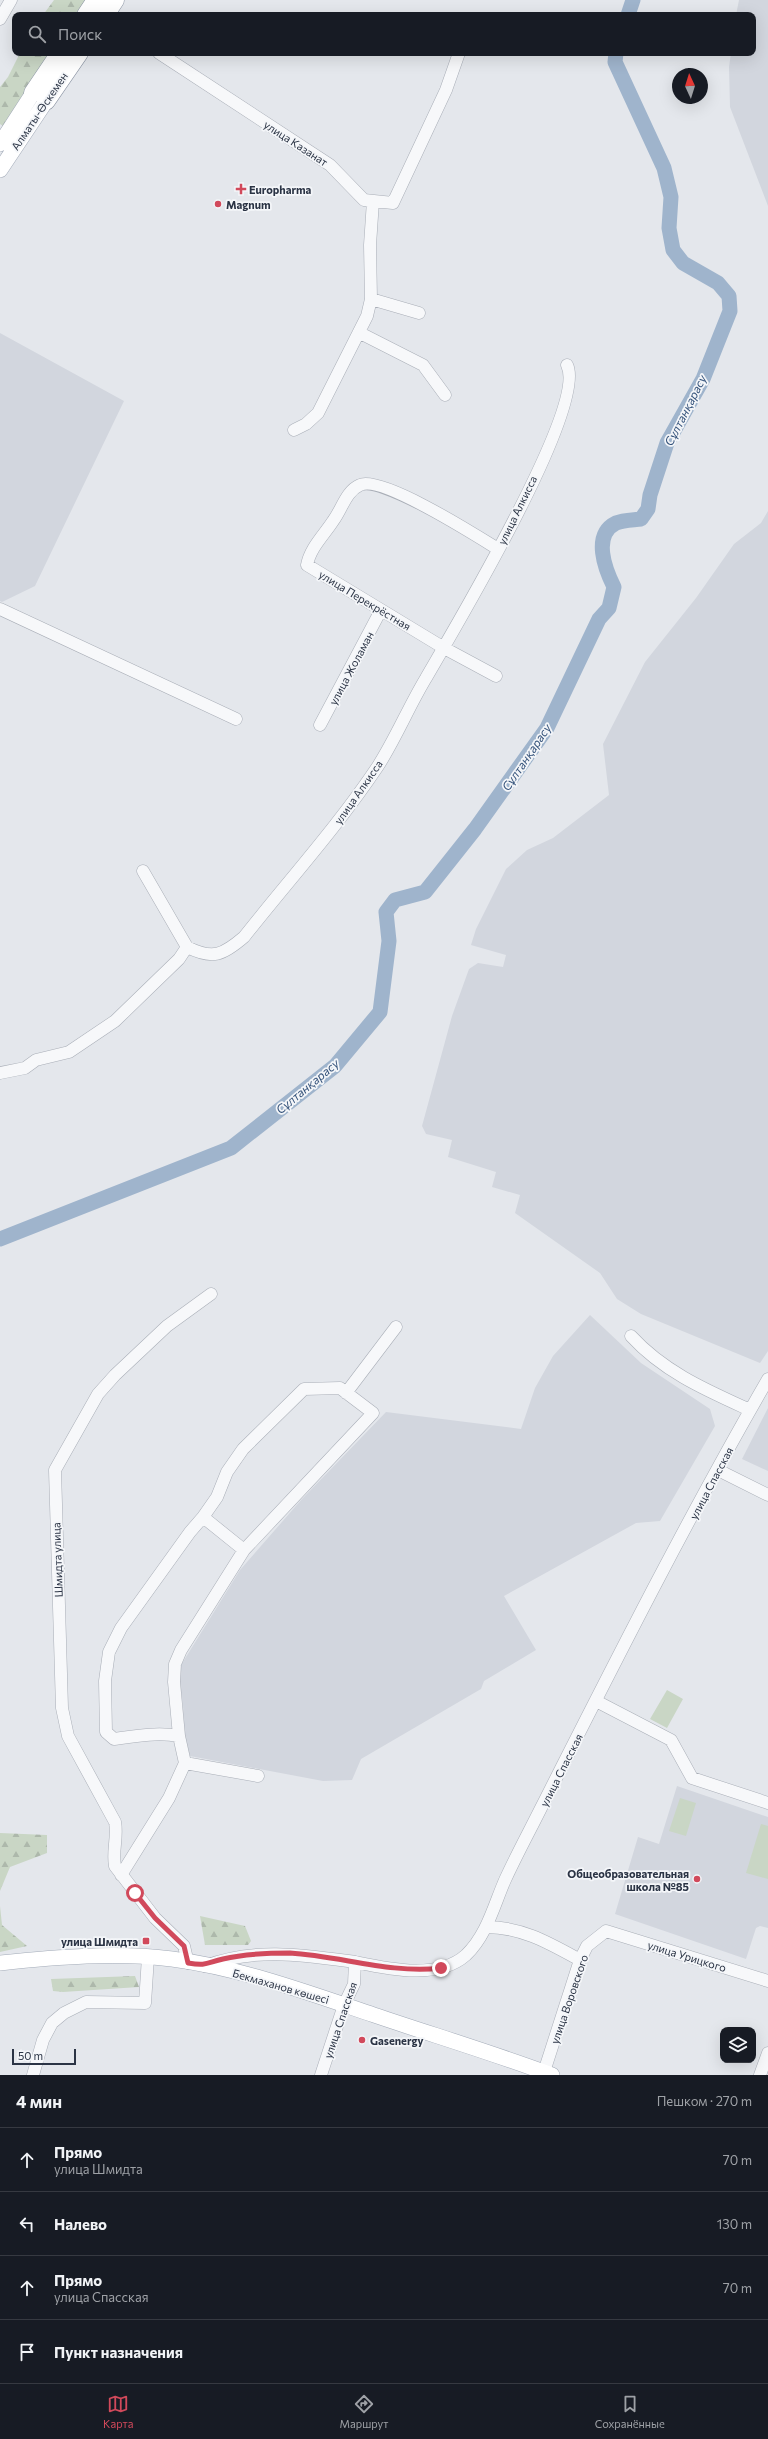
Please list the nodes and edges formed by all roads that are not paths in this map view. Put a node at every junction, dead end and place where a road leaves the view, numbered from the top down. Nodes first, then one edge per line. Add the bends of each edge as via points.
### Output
1 (11, 0) edge
2 (96, 0) edge
3 (115, 0) edge
4 (88, 12) edge
5 (107, 12) edge
6 (0, 19) edge
7 (59, 56) edge
8 (76, 56) edge
9 (164, 56) edge
10 (458, 56) edge
11 (40, 97) junction
12 (0, 144) edge
13 (0, 170) edge
14 (373, 201) junction
15 (371, 299) junction
16 (419, 313) dead end
17 (360, 333) junction
18 (567, 365) dead end
19 (445, 395) dead end
20 (294, 430) dead end
21 (498, 549) junction
22 (0, 609) edge
23 (381, 610) junction
24 (444, 648) junction
25 (496, 676) dead end
26 (236, 719) dead end
27 (320, 725) dead end
28 (143, 871) dead end
29 (187, 947) junction
30 (0, 1073) edge
31 (211, 1294) dead end
32 (396, 1327) dead end
33 (631, 1336) dead end
34 (768, 1379) edge
35 (346, 1393) junction
36 (750, 1410) junction
37 (718, 1470) junction
38 (768, 1495) edge
39 (204, 1517) junction
40 (244, 1550) junction
41 (596, 1701) junction
42 (179, 1736) junction
43 (184, 1763) junction
44 (258, 1776) dead end
45 (768, 1803) edge
46 (121, 1875) junction
47 (486, 1927) junction
48 (606, 1931) joint
49 (148, 1957) junction
50 (580, 1960) junction
51 (355, 1962) junction
52 (0, 1963) edge
53 (188, 1963) junction
54 (205, 1966) junction
55 (768, 1981) edge
56 (344, 2005) junction
57 (768, 2053) edge
58 (546, 2074) edge
59 (33, 2075) edge
60 (321, 2075) edge
61 (760, 2075) edge

1 - 6 street
2 - 4 highway
3 - 5 highway
7 - 11 highway, Алматы-Өскемен
8 - 11 highway, Алматы-Өскемен
9 - 14 street, улица Казанат via 330,164 364,200
10 - 14 street, улица Казанат via 446,90 393,204
11 - 12 main road, Алматы-Өскемен
11 - 13 main road, Алматы-Өскемен
14 - 15 street via 370,245
15 - 16 street
15 - 17 street
17 - 19 street via 423,365
17 - 20 street via 318,413 306,424
18 - 21 street, улица Алкисса via 570,371 570,385 562,416
21 - 23 street, улица Перекрёстная via 434,511 382,486 360,484 350,492 309,555 307,565
21 - 24 street, улица Алкисса
22 - 26 street
23 - 24 street, улица Перекрёстная
23 - 27 street, улица Жоламан
24 - 25 street, улица Перекрёстная
24 - 29 street, улица Алкисса via 379,764 344,814 244,937 231,949 214,955 202,954
28 - 29 street
29 - 30 street via 179,959 108,1025 69,1052 36,1060 25,1068
31 - 46 street, Шмидта улица via 166,1326 98,1394 55,1470 62,1708 68,1736 115,1822 117,1835 114,1858 115,1866
32 - 35 street
33 - 36 street via 646,1353 665,1368
34 - 36 street, улица Спасская
35 - 39 street via 340,1388 304,1389 243,1450 227,1472 217,1497
35 - 40 street via 373,1413
36 - 37 street, улица Спасская
37 - 38 street
37 - 41 street, улица Спасская
39 - 40 street
39 - 42 street via 190,1532 120,1628 110,1652 105,1681 106,1732 114,1739 154,1734
40 - 42 street via 181,1650 175,1664
41 - 45 street via 671,1740 692,1778
41 - 47 street, улица Спасская via 506,1879
42 - 43 street
43 - 44 street
43 - 46 street via 169,1798
46 - 53 street via 155,1918 184,1946
47 - 50 street via 505,1927 531,1934
47 - 51 street, улица Спасская via 466,1955 454,1964 441,1968 421,1970 377,1967
48 - 50 street, улица Воровского via 587,1946
48 - 55 street, улица Урицкого
49 - 52 main road, Бекмаханов көшесі via 87,1957
49 - 53 main road, Бекмаханов көшесі
49 - 59 street via 145,2003 86,2002 64,2013 52,2023 43,2040
50 - 58 street, улица Воровского
51 - 54 street via 291,1953 223,1959
51 - 56 street, улица Спасская via 354,1984
53 - 54 main road, Бекмаханов көшесі
54 - 56 main road, Бекмаханов көшесі via 284,1986
56 - 58 main road, Бекмаханов көшесі
56 - 60 street, улица Спасская
57 - 61 street

